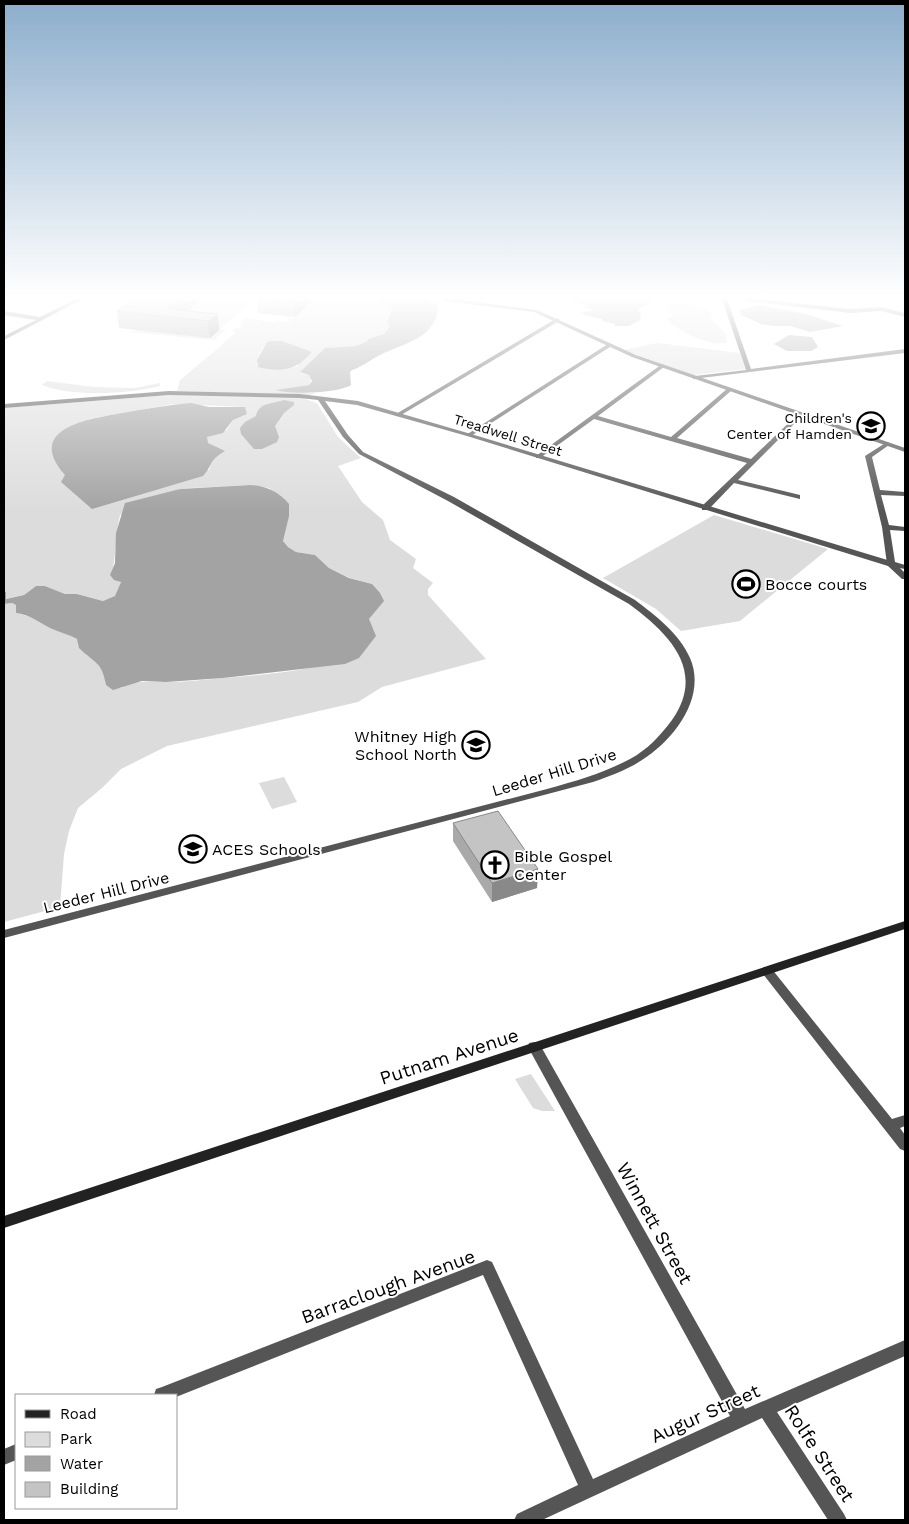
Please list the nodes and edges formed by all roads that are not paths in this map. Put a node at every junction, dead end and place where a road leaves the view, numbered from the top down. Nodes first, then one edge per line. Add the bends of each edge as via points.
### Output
1 (473, 370) edge
2 (571, 370) edge
3 (657, 370) edge
4 (673, 370) edge
5 (756, 370) edge
6 (749, 371) joint
7 (695, 378) junction
8 (730, 390) junction
9 (320, 398) junction
10 (7, 406) edge
11 (399, 414) junction
12 (802, 414) junction
13 (594, 417) junction
14 (469, 435) junction
15 (672, 439) junction
16 (887, 444) junction
17 (905, 450) edge
18 (538, 457) junction
19 (753, 462) junction
20 (733, 481) junction
21 (877, 492) junction
22 (905, 494) edge
23 (797, 497) dead end
24 (705, 508) junction
25 (886, 527) junction
26 (905, 529) edge
27 (891, 564) junction
28 (905, 567) edge
29 (905, 577) edge
30 (905, 925) edge
31 (4, 934) edge
32 (767, 971) junction
33 (534, 1047) junction
34 (905, 1120) edge
35 (890, 1126) junction
36 (905, 1146) edge
37 (4, 1222) edge
38 (905, 1348) edge
39 (165, 1394) edge
40 (766, 1410) junction
41 (741, 1419) junction
42 (589, 1489) junction
43 (546, 1516) edge
44 (523, 1520) edge
45 (838, 1520) edge

1 - 11 street
2 - 14 street
3 - 13 street
4 - 7 street
5 - 6 street
6 - 7 street
7 - 8 street
8 - 12 street
8 - 15 street
9 - 10 street, Treadwell Street via 169,393
9 - 11 street, Treadwell Street via 358,403
9 - 31 street, Leeder Hill Drive via 345,436 361,453 473,511 655,618 677,641 689,666 690,695 680,718 654,748 601,776
11 - 14 street, Treadwell Street
12 - 16 street
12 - 19 street
13 - 15 street
13 - 18 street
14 - 18 street, Treadwell Street
15 - 19 street
16 - 17 street
16 - 21 street via 868,456
18 - 24 street, Treadwell Street
19 - 20 street
20 - 23 street
20 - 24 street
21 - 22 street
21 - 25 street
24 - 27 street, Treadwell Street
25 - 26 street
25 - 27 street
27 - 28 street, Treadwell Street
27 - 29 street
30 - 32 main road, Putnam Avenue
32 - 33 main road, Putnam Avenue
32 - 35 street
33 - 37 main road, Putnam Avenue
33 - 41 street, Winnett Street
34 - 35 street
35 - 36 street
38 - 40 street, Augur Street
39 - 42 street, Barraclough Avenue via 487,1268
40 - 41 street, Augur Street
40 - 45 street, Rolfe Street
41 - 42 street, Augur Street
42 - 43 street, Augur Street
43 - 44 street, Augur Street

